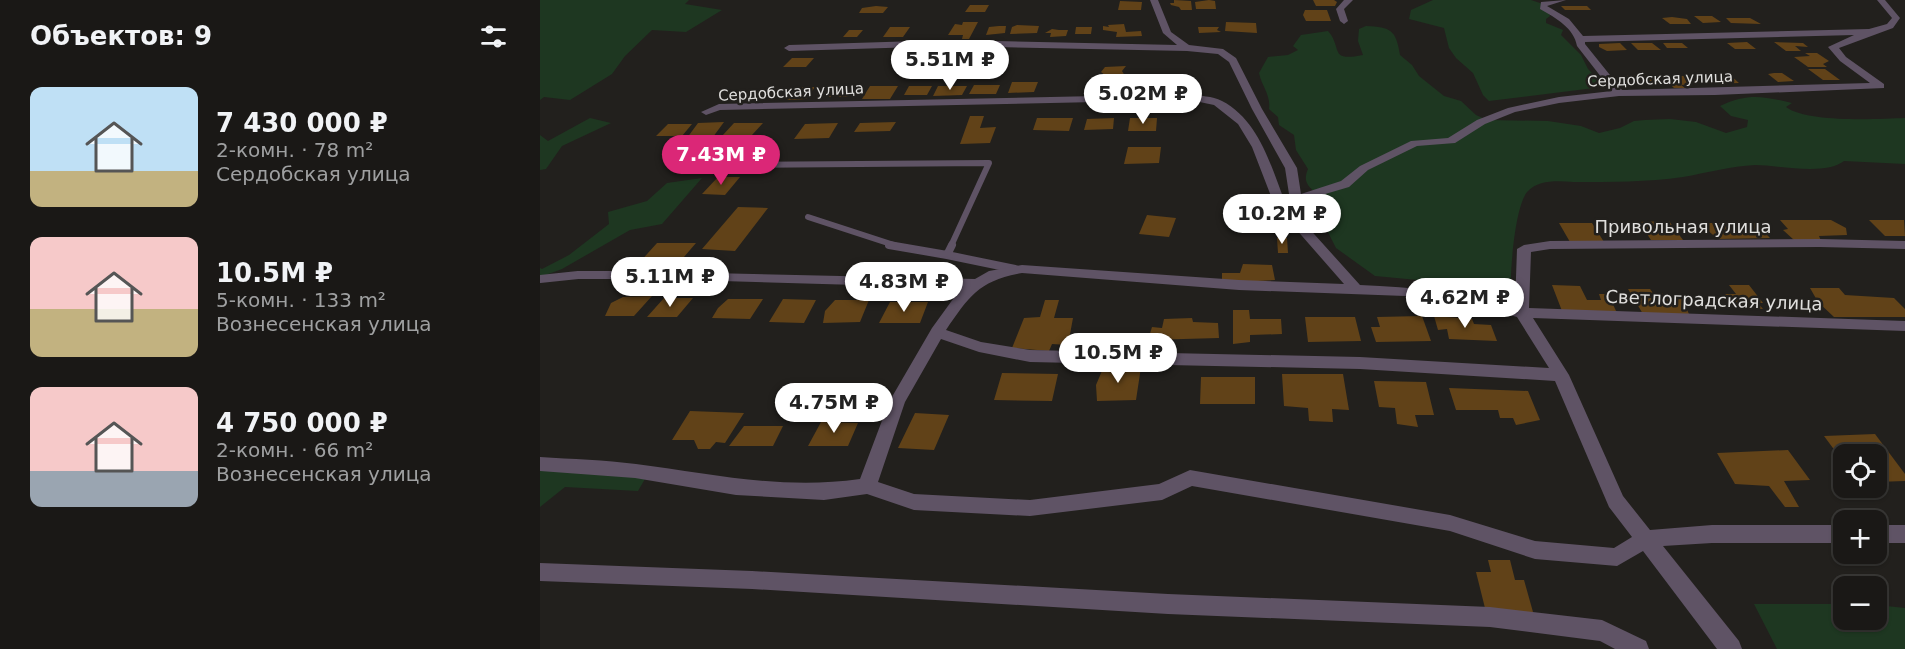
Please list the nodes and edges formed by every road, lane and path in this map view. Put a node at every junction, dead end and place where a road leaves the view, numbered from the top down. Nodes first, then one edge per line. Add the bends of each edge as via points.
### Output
1 (1154, 0) edge
2 (1349, 0) edge
3 (1562, 0) edge
4 (1881, 0) edge
5 (1344, 21) dead end
6 (1869, 32) junction
7 (1581, 39) junction
8 (789, 48) dead end
9 (1187, 48) junction
10 (1618, 93) junction
11 (706, 112) dead end
12 (717, 165) dead end
13 (1280, 204) junction
14 (808, 218) dead end
15 (1905, 245) edge
16 (947, 255) junction
17 (1017, 270) junction
18 (624, 275) joint
19 (540, 279) edge
20 (979, 284) junction
21 (1357, 290) junction
22 (1521, 313) junction
23 (1905, 326) edge
24 (937, 332) junction
25 (1562, 375) junction
26 (540, 464) edge
27 (867, 486) junction
28 (1833, 534) edge
29 (1887, 534) edge
30 (1905, 534) edge
31 (1646, 539) junction
32 (540, 572) edge
33 (1638, 649) edge
34 (1731, 649) edge

1 - 9 street via 1167,33
2 - 5 street via 1340,9
3 - 7 street via 1543,7 1566,21
4 - 6 street via 1896,18 1890,26
6 - 7 street
6 - 10 street, Сердобская улица via 1833,46 1843,59 1880,86
7 - 10 street via 1580,44
8 - 9 street via 950,43
9 - 13 street via 1220,51 1233,60 1291,168 1294,195
10 - 13 street, Сердобская улица via 1512,110 1481,122 1451,141 1415,143 1364,168 1345,184
11 - 13 street, Сердобская улица via 719,107 1190,97 1216,102 1233,113 1255,139
12 - 16 lane via 989,163
13 - 21 street
14 - 16 lane via 885,244
15 - 22 street, Привольная улица via 1550,245 1524,249
16 - 17 lane
17 - 20 street, Светлоградская улица via 994,274
17 - 21 street, Светлоградская улица
18 - 19 lane via 578,274
18 - 20 street
20 - 24 street via 965,292
21 - 22 street, Светлоградская улица via 1405,291
22 - 23 street, Светлоградская улица
22 - 25 street
24 - 25 street via 979,347 1030,356 1360,363
24 - 27 street via 897,402
25 - 31 street via 1616,501
26 - 27 street via 635,471 736,487 824,492
27 - 31 street via 914,502 1030,508 1162,492 1190,478 1450,523 1535,550 1617,557
28 - 31 street via 1712,534
29 - 30 street
31 - 34 street
32 - 33 street via 1490,617 1602,631

